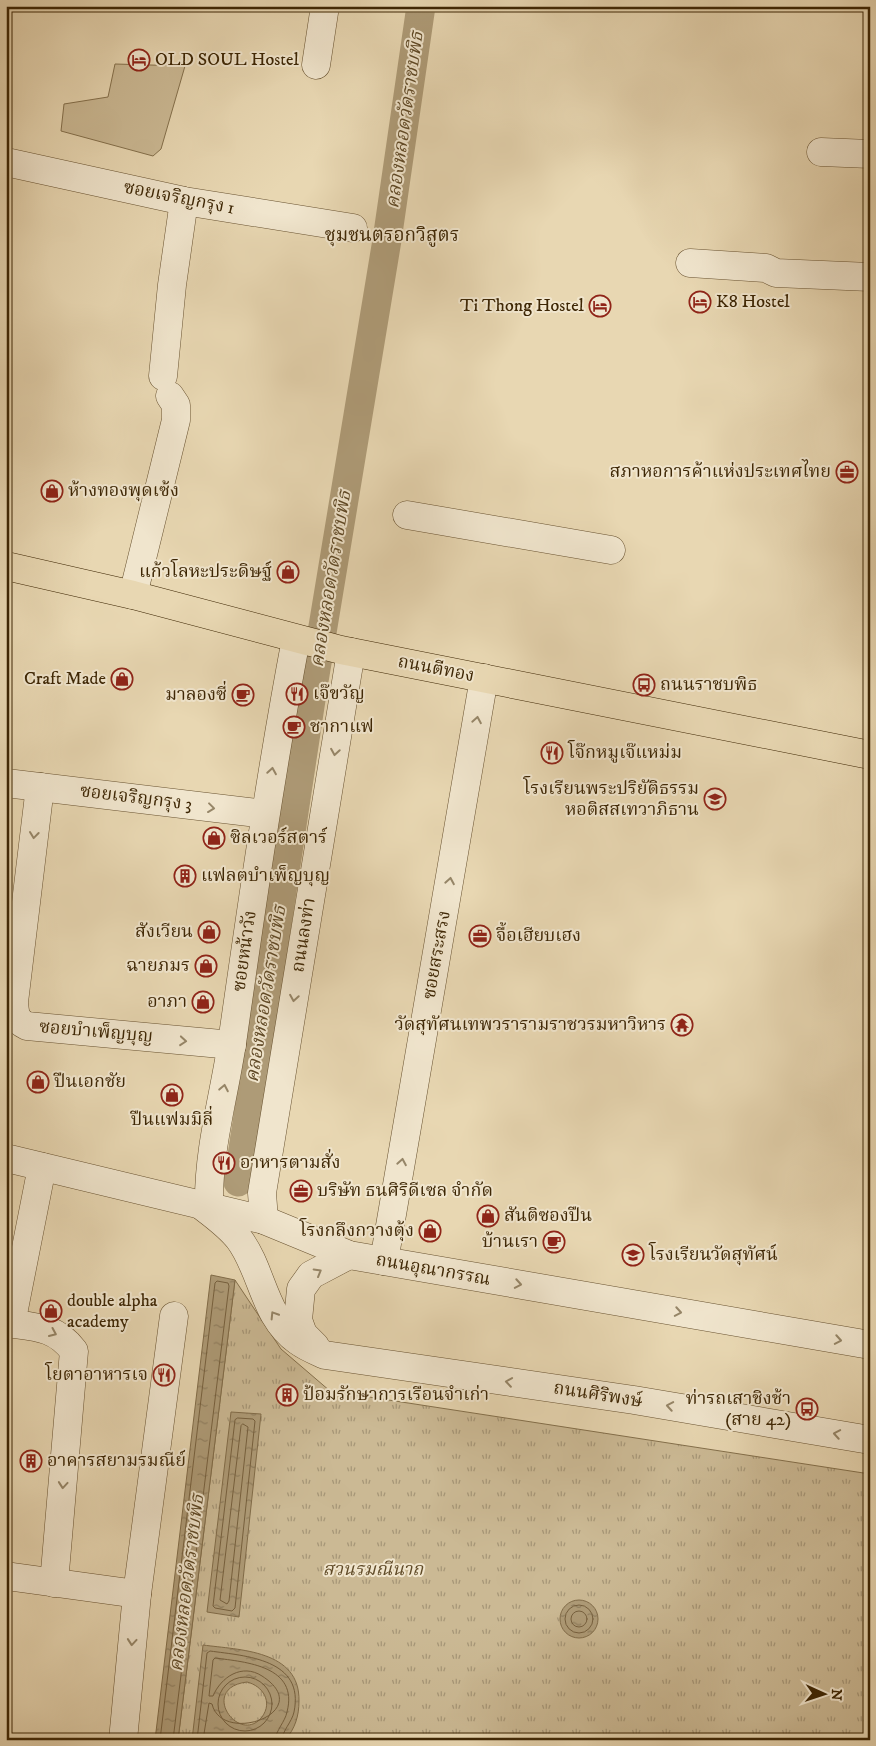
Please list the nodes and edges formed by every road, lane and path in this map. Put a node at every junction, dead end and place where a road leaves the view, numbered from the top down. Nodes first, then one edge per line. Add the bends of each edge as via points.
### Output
1 (325, 6) edge
2 (316, 64) dead end
3 (821, 152) dead end
4 (870, 154) edge
5 (6, 162) edge
6 (184, 201) junction
7 (353, 228) dead end
8 (690, 263) dead end
9 (870, 277) edge
10 (407, 515) dead end
11 (611, 550) dead end
12 (6, 566) edge
13 (133, 595) junction
14 (302, 640) junction
15 (346, 651) junction
16 (484, 678) junction
17 (870, 755) edge
18 (6, 783) edge
19 (40, 787) junction
20 (265, 814) junction
21 (232, 1045) junction
22 (6, 1158) edge
23 (42, 1166) junction
24 (203, 1204) junction
25 (264, 1220) junction
26 (349, 1256) junction
27 (384, 1261) junction
28 (174, 1316) dead end
29 (9, 1323) edge
30 (870, 1345) edge
31 (325, 1356) junction
32 (870, 1440) edge
33 (6, 1576) edge
34 (54, 1583) junction
35 (137, 1594) junction
36 (123, 1740) edge

1 - 2 street
3 - 4 street
5 - 6 street, ซอยเจริญกรุง 1
6 - 7 street, ซอยเจริญกรุง 1
6 - 13 street via 166,386 176,406 176,420
8 - 9 street via 766,268 776,273
10 - 11 street
12 - 13 main road, ถนนตีทอง
13 - 14 main road, ถนนตีทอง
14 - 15 main road, ถนนตีทอง
20 -> 14 street, ซอยหน้าวัง
15 - 16 main road, ถนนตีทอง
15 -> 25 street, ถนนลงท่า via 264,1184
16 - 17 main road, ถนนตีทอง
27 -> 16 street, ซอยสระสรง
18 - 19 street, ซอยเจริญกรุง 3
19 -> 20 street, ซอยเจริญกรุง 3
19 -> 21 street, ซอยบำเพ็ญบุญ via 14,1002 15,1015 20,1022 27,1026
20 - 21 street, ซอยหน้าวัง
24 -> 21 street, ซอยหน้าวัง
22 - 23 street, ถนนอุณากรรณ
23 - 24 street, ถนนอุณากรรณ
23 - 29 street
24 - 25 street, ถนนอุณากรรณ
31 -> 24 street, ถนนศิริพงษ์ via 298,1341 283,1327 272,1312 239,1240
25 - 26 street, ถนนอุณากรรณ
26 - 27 street, ถนนอุณากรรณ
31 -> 26 street via 303,1334 298,1320 301,1289 311,1275
27 -> 30 street, ถนนอุณากรรณ
28 - 35 street
29 -> 34 street via 54,1331 74,1351
32 -> 31 street, ถนนศิริพงษ์ via 626,1399
33 - 34 street
34 - 35 street
35 -> 36 street

